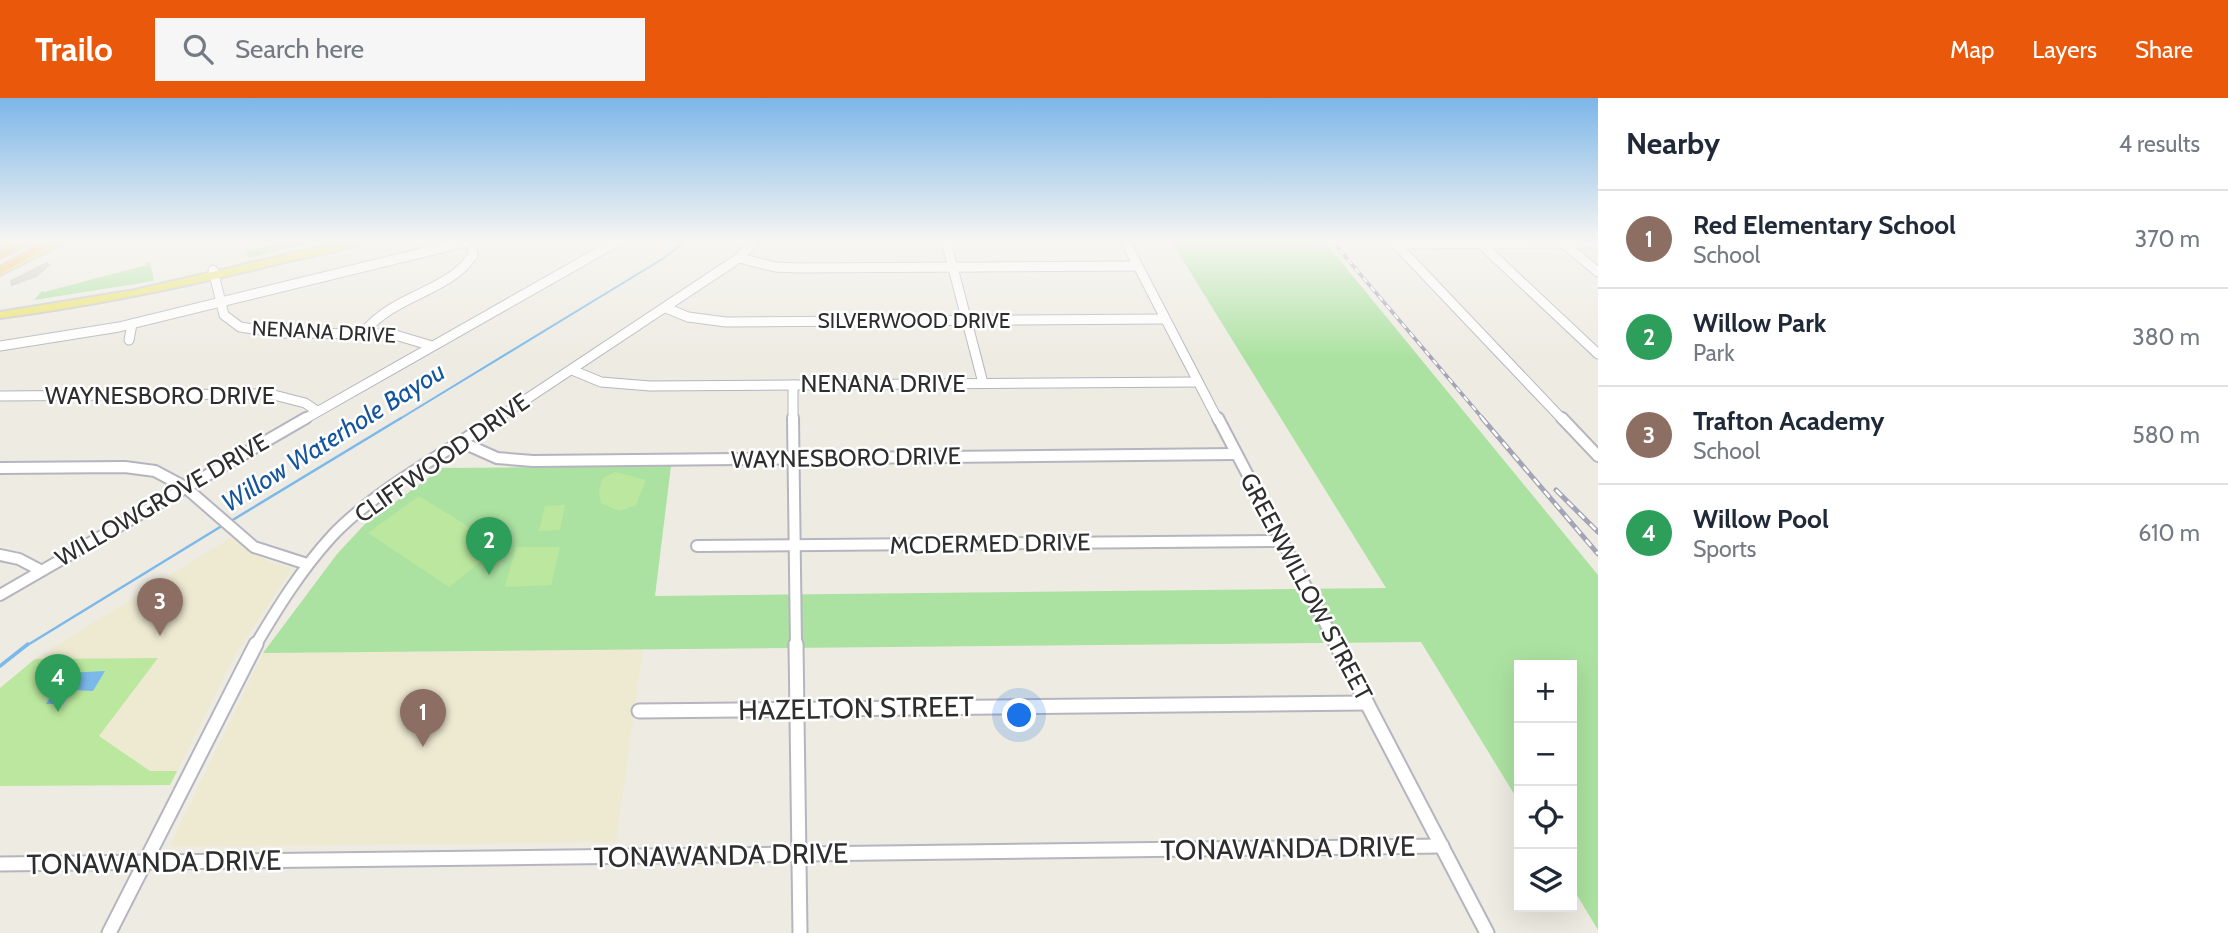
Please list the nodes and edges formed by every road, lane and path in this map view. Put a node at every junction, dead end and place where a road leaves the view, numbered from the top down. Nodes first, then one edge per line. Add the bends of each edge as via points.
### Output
1 (183, 280) edge
2 (216, 280) edge
3 (308, 280) edge
4 (445, 280) edge
5 (549, 280) edge
6 (707, 280) edge
7 (956, 280) edge
8 (1144, 280) edge
9 (1430, 280) edge
10 (1519, 280) edge
11 (122, 293) junction
12 (221, 304) junction
13 (667, 307) junction
14 (0, 311) edge
15 (1164, 319) junction
16 (967, 320) junction
17 (132, 324) junction
18 (364, 332) junction
19 (129, 340) dead end
20 (0, 346) edge
21 (432, 346) junction
22 (1598, 354) edge
23 (572, 370) junction
24 (1198, 382) junction
25 (983, 383) junction
26 (793, 385) junction
27 (0, 396) edge
28 (317, 411) junction
29 (461, 442) junction
30 (1235, 454) junction
31 (1598, 456) edge
32 (794, 459) junction
33 (0, 468) edge
34 (185, 487) junction
35 (1282, 541) junction
36 (795, 545) junction
37 (697, 546) dead end
38 (0, 555) edge
39 (307, 564) junction
40 (40, 570) junction
41 (0, 595) edge
42 (1367, 703) junction
43 (797, 709) junction
44 (639, 711) dead end
45 (1442, 846) junction
46 (799, 853) junction
47 (144, 862) junction
48 (0, 864) edge
49 (109, 933) edge
50 (800, 933) edge
51 (1487, 933) edge

1 - 11 main road
2 - 12 street, NENANA DRIVE
3 - 12 street
4 - 18 street via 392,304 376,315
5 - 21 street, WILLOWGROVE DRIVE
6 - 13 street, CLIFFWOOD DRIVE
7 - 16 street
8 - 15 street, GREENWILLOW STREET
9 - 31 street
10 - 22 street
11 - 14 main road
11 - 14 main road
12 - 17 street
12 - 18 street, NENANA DRIVE via 227,319 253,331
13 - 16 street, SILVERWOOD DRIVE via 688,317 726,322
13 - 23 street, CLIFFWOOD DRIVE
15 - 16 street, SILVERWOOD DRIVE
15 - 24 street, GREENWILLOW STREET
16 - 25 street
17 - 19 street
17 - 20 street
18 - 21 street, NENANA DRIVE via 408,336
21 - 28 street, WILLOWGROVE DRIVE
23 - 26 street, NENANA DRIVE via 624,385
23 - 29 street, CLIFFWOOD DRIVE
24 - 25 street, NENANA DRIVE
24 - 30 street, GREENWILLOW STREET
25 - 26 street, NENANA DRIVE
26 - 32 street
27 - 28 street, WAYNESBORO DRIVE via 270,394 305,402
28 - 34 street, WILLOWGROVE DRIVE
29 - 32 street, WAYNESBORO DRIVE via 511,460
29 - 39 street, CLIFFWOOD DRIVE via 362,510
30 - 32 street, WAYNESBORO DRIVE
30 - 35 street, GREENWILLOW STREET
32 - 36 street
33 - 34 street via 136,467 167,475
34 - 39 street via 235,533 270,554
34 - 40 street, WILLOWGROVE DRIVE
35 - 36 street, MCDERMED DRIVE
35 - 42 street, GREENWILLOW STREET
36 - 37 street, MCDERMED DRIVE
36 - 43 street
38 - 40 street
39 - 47 street, CLIFFWOOD DRIVE via 251,653
40 - 41 street, WILLOWGROVE DRIVE
42 - 43 street, HAZELTON STREET
42 - 45 street, GREENWILLOW STREET
43 - 44 street, HAZELTON STREET
43 - 46 street
45 - 46 street, TONAWANDA DRIVE
45 - 51 street, GREENWILLOW STREET
46 - 47 street, TONAWANDA DRIVE
46 - 50 street
47 - 48 street, TONAWANDA DRIVE
47 - 49 street, CLIFFWOOD DRIVE

